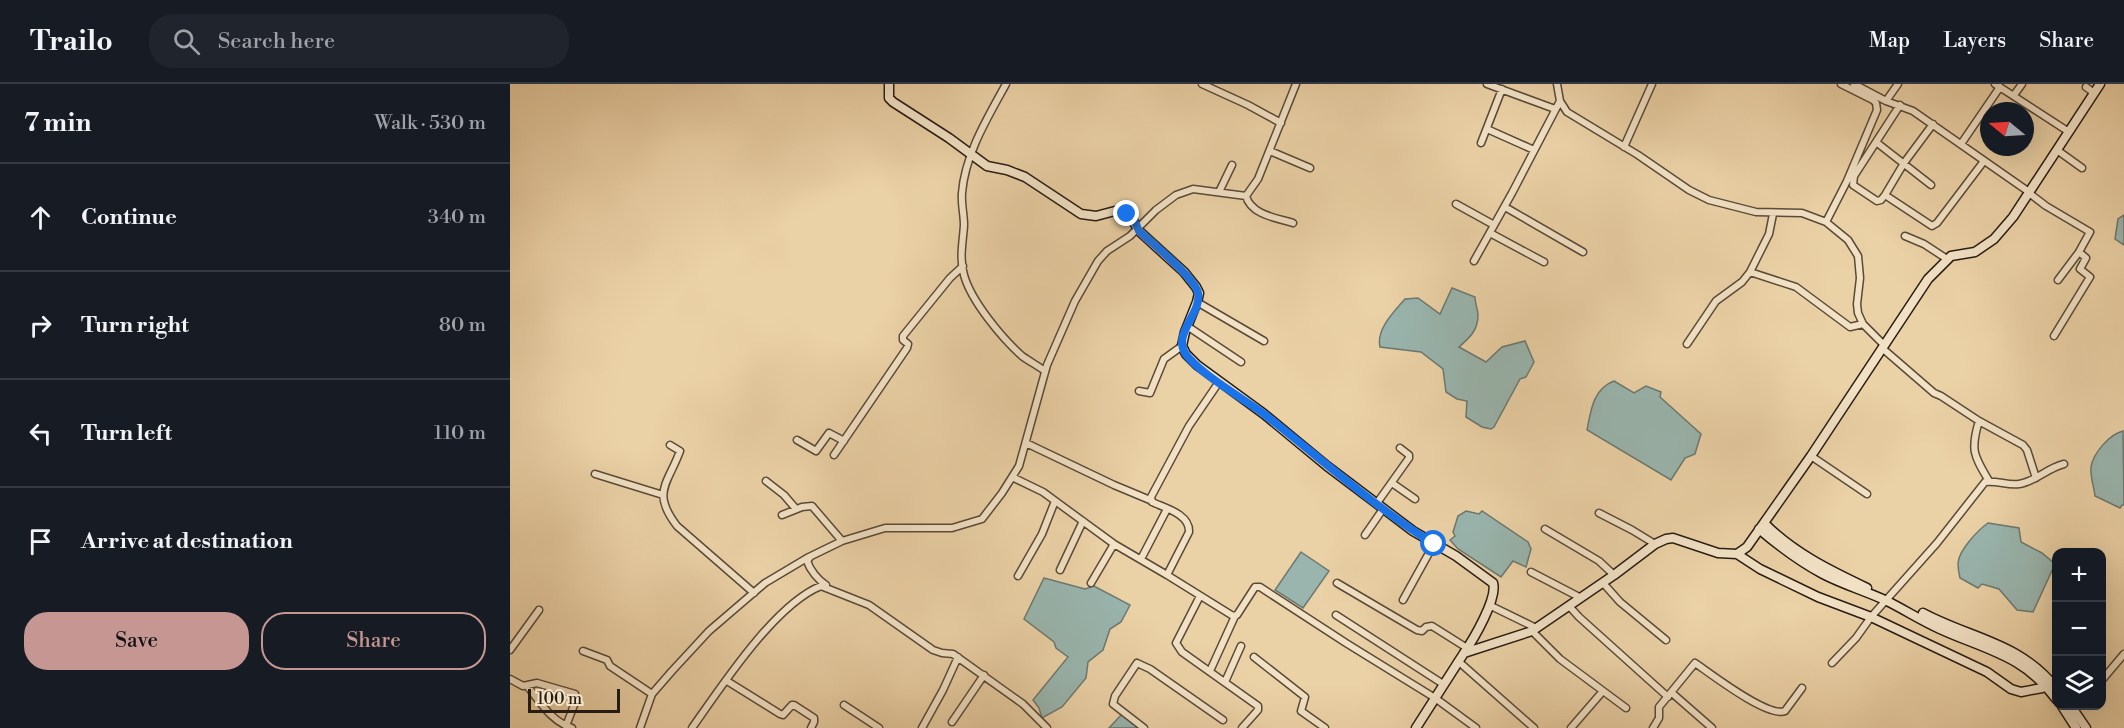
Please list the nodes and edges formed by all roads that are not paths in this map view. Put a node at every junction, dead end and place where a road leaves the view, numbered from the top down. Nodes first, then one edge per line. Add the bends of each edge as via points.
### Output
1 (889, 84) edge
2 (1006, 84) edge
3 (1202, 84) edge
4 (1296, 84) edge
5 (1487, 84) edge
6 (1557, 84) edge
7 (1653, 84) edge
8 (1841, 84) edge
9 (1854, 84) edge
10 (1898, 84) edge
11 (2022, 84) edge
12 (1997, 85) edge
13 (2091, 86) edge
14 (1502, 89) junction
15 (2014, 95) junction
16 (1886, 101) junction
17 (1560, 102) junction
18 (1900, 105) junction
19 (1555, 109) junction
20 (1281, 123) junction
21 (1933, 124) junction
22 (1487, 129) junction
23 (2070, 132) junction
24 (1876, 142) junction
25 (1481, 143) dead end
26 (1961, 144) junction
27 (1624, 147) junction
28 (1534, 150) junction
29 (2057, 150) junction
30 (1270, 151) junction
31 (971, 156) junction
32 (1984, 161) junction
33 (1904, 163) junction
34 (1232, 165) dead end
35 (1310, 168) dead end
36 (2082, 168) dead end
37 (1931, 185) dead end
38 (1220, 192) junction
39 (2029, 193) junction
40 (1885, 195) junction
41 (1246, 196) junction
42 (1456, 204) dead end
43 (1504, 207) junction
44 (1773, 214) junction
45 (1826, 222) junction
46 (1293, 223) dead end
47 (1494, 225) junction
48 (1138, 227) junction
49 (1490, 232) junction
50 (1905, 236) dead end
51 (1583, 252) dead end
52 (2079, 252) junction
53 (1947, 259) junction
54 (1474, 261) dead end
55 (1544, 262) dead end
56 (963, 266) junction
57 (1750, 272) junction
58 (2058, 280) dead end
59 (1197, 302) junction
60 (1863, 324) junction
61 (1187, 326) junction
62 (2054, 336) dead end
63 (1264, 341) dead end
64 (1687, 344) dead end
65 (1182, 346) junction
66 (1883, 347) junction
67 (1241, 362) dead end
68 (1045, 371) junction
69 (1219, 382) junction
70 (1139, 391) dead end
71 (1979, 421) junction
72 (797, 440) dead end
73 (844, 441) junction
74 (1026, 443) junction
75 (670, 445) dead end
76 (1400, 448) dead end
77 (834, 455) dead end
78 (1811, 456) junction
79 (2064, 464) dead end
80 (595, 474) dead end
81 (1012, 477) junction
82 (2036, 478) junction
83 (766, 481) dead end
84 (1989, 481) junction
85 (1392, 483) junction
86 (1867, 494) dead end
87 (663, 495) junction
88 (1414, 499) dead end
89 (1150, 500) junction
90 (1055, 501) junction
91 (1380, 506) junction
92 (796, 509) junction
93 (1167, 509) junction
94 (1599, 513) dead end
95 (782, 515) dead end
96 (1083, 521) junction
97 (1762, 526) junction
98 (1545, 529) dead end
99 (1365, 535) dead end
100 (842, 541) junction
101 (1114, 544) junction
102 (1434, 544) junction
103 (1655, 544) junction
104 (1737, 554) junction
105 (810, 557) junction
106 (1141, 559) junction
107 (1060, 570) dead end
108 (1531, 572) dead end
109 (1167, 575) junction
110 (1614, 575) junction
111 (1018, 576) dead end
112 (1091, 583) dead end
113 (1337, 583) dead end
114 (1603, 583) junction
115 (829, 587) junction
116 (754, 593) junction
117 (1200, 596) junction
118 (1581, 598) junction
119 (1887, 598) junction
120 (1403, 600) dead end
121 (1490, 605) junction
122 (1569, 606) junction
123 (539, 610) dead end
124 (1336, 615) dead end
125 (1235, 616) junction
126 (1870, 617) junction
127 (1534, 629) junction
128 (1666, 640) dead end
129 (1241, 646) dead end
130 (510, 650) edge
131 (583, 651) dead end
132 (1463, 654) junction
133 (2124, 654) edge
134 (958, 657) junction
135 (1254, 657) dead end
136 (1832, 663) dead end
137 (1209, 671) junction
138 (984, 675) junction
139 (2106, 675) edge
140 (510, 679) edge
141 (727, 681) junction
142 (1225, 682) junction
143 (2052, 683) edge
144 (1443, 684) junction
145 (2046, 684) junction
146 (528, 687) junction
147 (1802, 687) dead end
148 (1603, 691) junction
149 (2052, 693) edge
150 (652, 694) junction
151 (1670, 695) junction
152 (1435, 698) junction
153 (844, 705) dead end
154 (1626, 708) dead end
155 (2065, 710) edge
156 (2077, 710) edge
157 (1223, 720) dead end
158 (952, 722) dead end
159 (569, 727) edge
160 (640, 728) edge
161 (692, 728) edge
162 (811, 728) edge
163 (879, 728) edge
164 (921, 728) edge
165 (1047, 728) edge
166 (1144, 728) edge
167 (1242, 728) edge
168 (1325, 728) edge
169 (1416, 728) edge
170 (1476, 728) edge
171 (1534, 728) edge
172 (1571, 728) edge
173 (1653, 728) edge
174 (1712, 728) edge
175 (2076, 728) edge
176 (2086, 728) edge

1 - 31 street via 889,98 893,102
2 - 31 street
3 - 20 street
4 - 20 street
5 - 14 street
6 - 17 street
7 - 27 street
8 - 45 street via 1873,100 1876,110
9 - 16 street
10 - 16 street
11 - 15 street
12 - 15 street
12 - 26 street
13 - 23 street
14 - 19 street
14 - 22 street
15 - 23 street
16 - 18 street
17 - 19 street
17 - 27 street via 1567,112
18 - 21 street
18 - 24 street
19 - 28 street
20 - 30 street
21 - 26 street
21 - 33 street
22 - 25 street
22 - 28 street
23 - 29 street
24 - 33 street
24 - 40 street via 1852,183 1877,201
26 - 32 street
27 - 44 street via 1709,200
28 - 43 street
29 - 36 street
29 - 39 street
30 - 35 street
30 - 41 street
31 - 48 street via 987,166 1025,177 1081,214 1122,212
31 - 56 street via 962,193
32 - 39 street
32 - 40 street via 1932,226
33 - 37 street
33 - 40 street
34 - 38 street
38 - 41 street
38 - 48 street via 1193,189 1176,195
39 - 52 street via 2090,231
39 - 53 street via 2013,217 1983,248
41 - 46 street via 1255,209
42 - 47 street
43 - 47 street
43 - 51 street
44 - 45 street via 1802,213
44 - 57 street via 1769,234
45 - 60 street via 1848,240 1858,256 1857,304
47 - 49 street
48 - 59 street via 1196,287
48 - 68 street via 1098,261 1075,301
49 - 54 street
49 - 55 street
50 - 53 street
52 - 58 street
52 - 62 street via 2086,258 2080,269 2090,276
53 - 66 street via 1928,279
56 - 68 street via 976,301 1024,357
56 - 73 street via 903,336 906,348
57 - 60 street via 1796,287 1850,327
57 - 64 street via 1716,301
59 - 61 street
59 - 63 street
60 - 66 street
61 - 65 street
61 - 67 street
65 - 69 street via 1197,365
65 - 70 street via 1164,359 1149,393
66 - 71 street via 1934,393
66 - 78 street
68 - 74 street
69 - 89 street via 1189,426
69 - 91 street
71 - 82 street via 2025,447
71 - 84 street via 1973,440 1977,460
72 - 73 street via 816,451 829,433
73 - 77 street
74 - 81 street
74 - 89 street
75 - 87 street via 680,451
76 - 85 street via 1409,455
78 - 86 street
78 - 97 street
79 - 82 street
80 - 87 street
81 - 90 street
81 - 100 street via 982,519 952,528 885,528
82 - 84 street via 2019,484
83 - 92 street
84 - 119 street
85 - 88 street
85 - 91 street
87 - 116 street via 677,526
89 - 93 street
90 - 96 street
90 - 111 street
91 - 99 street
91 - 102 street
92 - 95 street
92 - 100 street via 812,506
93 - 106 street
93 - 109 street via 1186,520 1189,532
94 - 103 street
96 - 101 street
96 - 107 street
97 - 104 street
97 - 119 street via 1787,552 1822,574
98 - 110 street
100 - 105 street
101 - 106 street
101 - 112 street
102 - 120 street
102 - 121 street via 1493,583
103 - 104 street via 1673,538 1718,553
103 - 110 street
104 - 126 street via 1818,597
105 - 115 street via 809,566 820,582
105 - 116 street
106 - 109 street
108 - 118 street
109 - 117 street
110 - 114 street
113 - 132 street via 1417,630 1432,626
114 - 118 street
114 - 128 street
115 - 134 street via 869,605 933,650
115 - 141 street via 812,590 786,609
116 - 150 street via 709,632
117 - 125 street
117 - 137 street via 1176,644
118 - 122 street
119 - 126 street
119 - 143 street via 2011,649
119 - 145 street via 1941,629 2019,662
121 - 127 street
121 - 132 street
122 - 127 street
122 - 151 street
123 - 130 street
124 - 144 street
125 - 137 street
125 - 152 street via 1255,587 1260,588
126 - 136 street
126 - 145 street via 1987,672 2012,689 2021,692
127 - 132 street
127 - 148 street via 1560,659
129 - 142 street
131 - 150 street via 607,660
132 - 144 street
132 - 171 street
133 - 139 street
134 - 138 street
134 - 164 street
135 - 168 street via 1305,697 1301,711
137 - 142 street
138 - 158 street
138 - 165 street
140 - 146 street
141 - 161 street
141 - 162 street via 780,714 794,705 814,718
142 - 167 street via 1258,706
144 - 152 street
145 - 149 street
146 - 159 street via 551,716
146 - 159 street via 537,683 576,695
147 - 151 street via 1785,711 1777,713 1695,663
148 - 154 street
148 - 172 street
150 - 160 street
151 - 173 street via 1659,707 1659,718
151 - 174 street
152 - 169 street
152 - 170 street
153 - 163 street
155 - 175 street
156 - 176 street
157 - 166 street via 1137,663 1113,704

